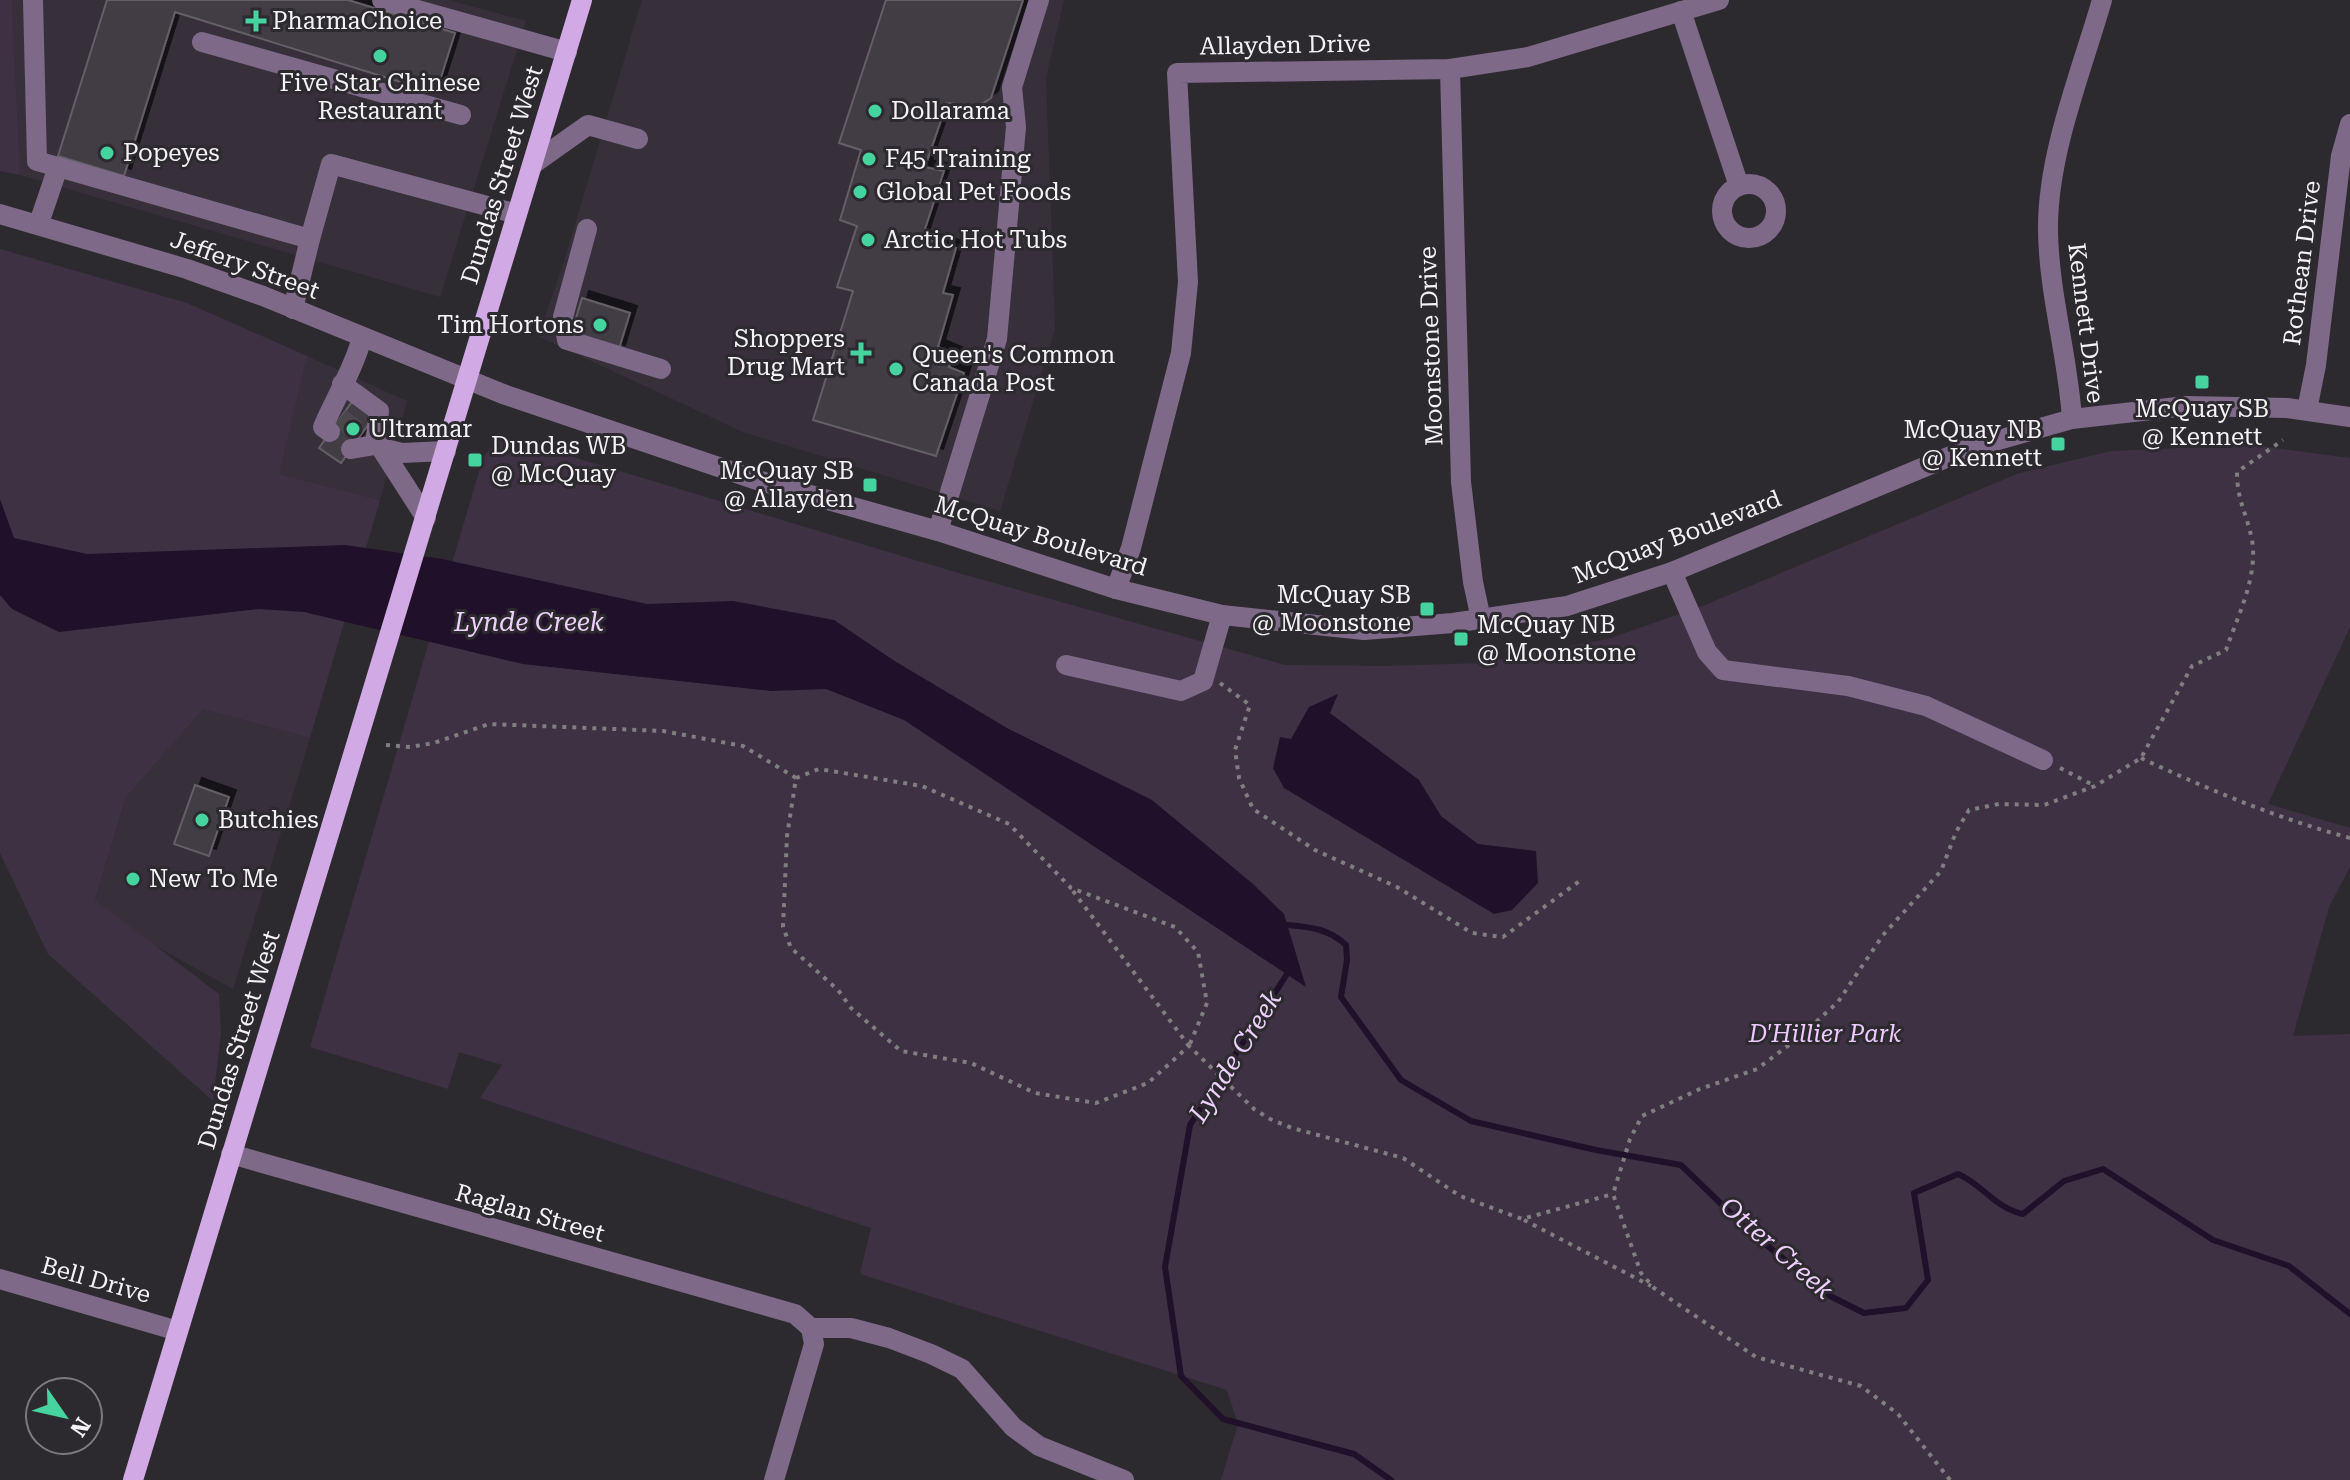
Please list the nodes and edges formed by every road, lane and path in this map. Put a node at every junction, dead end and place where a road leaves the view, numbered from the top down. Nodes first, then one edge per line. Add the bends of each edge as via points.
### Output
1 (33, 0) edge
2 (382, 0) edge
3 (582, 0) edge
4 (1039, 0) edge
5 (1719, 0) edge
6 (2102, 0) edge
7 (1681, 11) junction
8 (202, 42) dead end
9 (567, 52) junction
10 (1450, 69) junction
11 (461, 115) dead end
12 (2350, 124) edge
13 (638, 139) dead end
14 (533, 164) junction
15 (58, 167) junction
16 (1739, 186) dead end
17 (0, 214) edge
18 (517, 214) junction
19 (39, 223) junction
20 (587, 229) dead end
21 (310, 239) junction
22 (293, 309) junction
23 (362, 338) junction
24 (661, 369) dead end
25 (467, 379) junction
26 (342, 384) junction
27 (2307, 410) junction
28 (2350, 417) edge
29 (2072, 419) junction
30 (333, 421) dead end
31 (2283, 440) dead end
32 (367, 444) junction
33 (446, 451) junction
34 (426, 518) junction
35 (938, 531) junction
36 (1672, 572) junction
37 (1116, 589) junction
38 (1222, 615) junction
39 (1481, 619) junction
40 (1066, 665) dead end
41 (1205, 672) junction
42 (386, 745) dead end
43 (2141, 758) junction
44 (2043, 760) joint
45 (796, 778) junction
46 (2095, 786) junction
47 (2350, 838) edge
48 (1581, 880) dead end
49 (1071, 888) junction
50 (1189, 1046) junction
51 (231, 1154) junction
52 (1613, 1194) junction
53 (1522, 1219) junction
54 (0, 1279) edge
55 (1654, 1288) junction
56 (811, 1328) junction
57 (178, 1331) junction
58 (133, 1480) edge
59 (774, 1480) edge
60 (1124, 1480) edge
61 (1950, 1480) edge

1 - 15 street via 37,161
2 - 9 street
3 - 9 main road, Dundas Street West
4 - 35 street via 1012,87 1016,127 997,339
5 - 7 street, Allayden Drive
6 - 29 street, Kennett Drive via 2053,168 2048,230
7 - 10 street, Allayden Drive via 1528,57
7 - 16 street
8 - 11 street
9 - 14 main road, Dundas Street West
10 - 37 street, Allayden Drive via 1177,73 1188,282 1181,353
10 - 39 street, Moonstone Drive via 1461,482
12 - 27 street, Rothean Drive via 2341,156
13 - 14 street via 588,125
14 - 18 main road, Dundas Street West
15 - 19 street
15 - 21 street
17 - 19 street, Jeffery Street
18 - 21 street via 331,164
18 - 25 main road, Dundas Street West
19 - 22 street, Jeffery Street
20 - 24 street via 563,317 567,340
21 - 22 street
22 - 23 street, Jeffery Street
23 - 25 street, Jeffery Street
23 - 26 street via 354,368
25 - 33 main road, Dundas Street West
25 - 35 street, McQuay Boulevard via 743,475
26 - 30 street
26 - 32 street via 379,411
27 - 28 street, McQuay Boulevard
27 - 29 street, McQuay Boulevard via 2186,406
29 - 36 street, McQuay Boulevard via 1970,448
31 - 43 path via 2237,472 2237,494 2252,541 2252,576 2226,650 2192,666
32 - 33 street via 402,453
32 - 34 street
33 - 34 main road, Dundas Street West
34 - 51 main road, Dundas Street West
35 - 37 street, McQuay Boulevard
36 - 39 street, McQuay Boulevard via 1567,606
36 - 44 street via 1707,652 1723,670 1848,686 1926,706
37 - 38 street, McQuay Boulevard
38 - 39 street, McQuay Boulevard via 1364,630
38 - 41 street
40 - 41 street via 1181,691 1203,681
41 - 48 path via 1250,705 1235,750 1239,778 1253,809 1315,850 1397,887 1472,933 1503,937
42 - 45 path via 434,743 489,724 663,731 743,746
43 - 46 path
43 - 47 path via 2224,796
44 - 46 path
45 - 49 path via 819,769 922,786 1009,824
45 - 50 path via 783,927 791,948 901,1051 971,1063 1035,1093 1096,1103 1148,1083
46 - 52 path via 2044,805 1969,810 1941,871 1883,935 1838,1002 1757,1069 1642,1116
49 - 50 path
49 - 50 path via 1175,927 1198,952 1207,1003
50 - 53 path via 1254,1109 1292,1128 1403,1158 1460,1196
51 - 56 street, Raglan Street via 795,1314
51 - 57 main road, Dundas Street West
52 - 53 path
52 - 55 path via 1641,1273
53 - 55 path
54 - 57 street, Bell Drive
55 - 61 path via 1756,1357 1861,1386 1898,1414
56 - 59 street via 814,1344
56 - 60 street via 851,1328 889,1338 962,1369 1013,1427 1039,1446
57 - 58 main road, Dundas Street West

